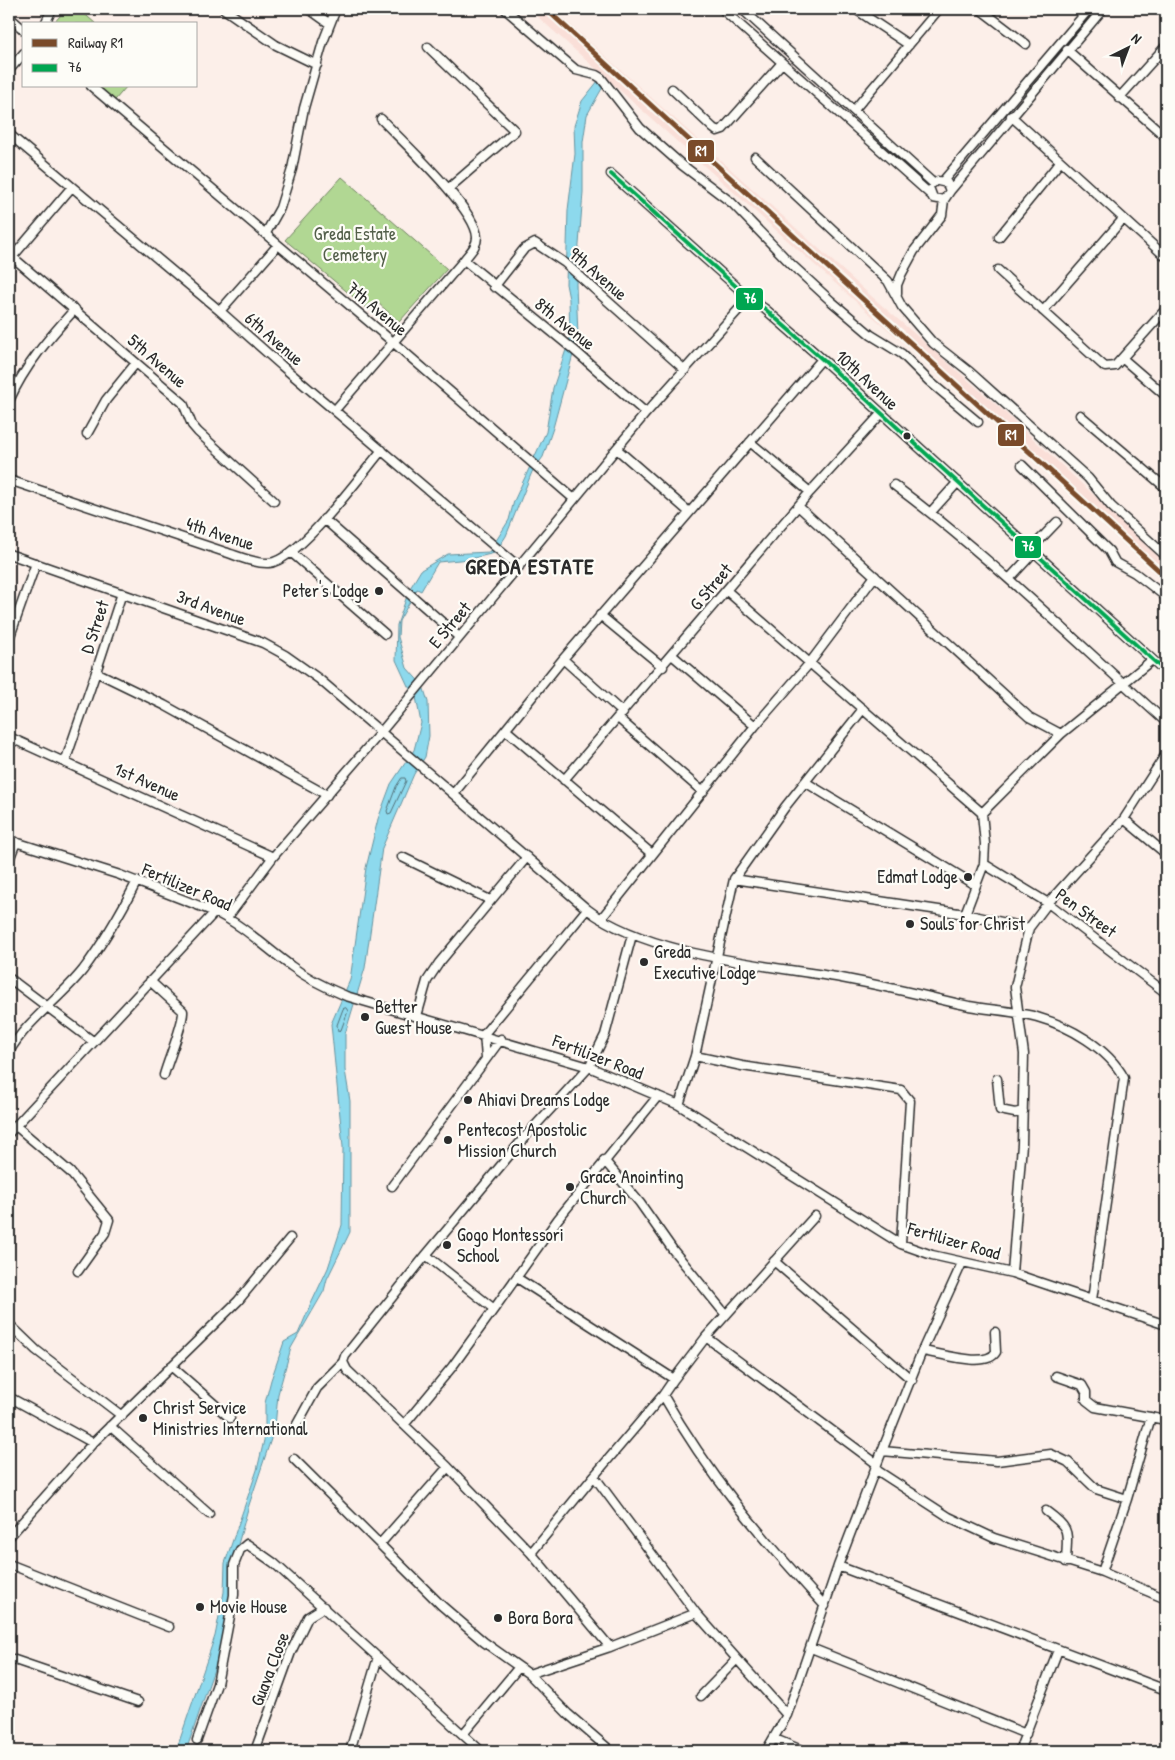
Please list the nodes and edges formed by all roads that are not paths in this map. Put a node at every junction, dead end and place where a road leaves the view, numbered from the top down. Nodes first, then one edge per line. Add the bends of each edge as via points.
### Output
1 (52, 9) edge
2 (224, 9) edge
3 (310, 9) edge
4 (336, 9) edge
5 (505, 9) edge
6 (722, 9) edge
7 (742, 9) edge
8 (855, 9) edge
9 (939, 9) edge
10 (980, 9) edge
11 (1089, 9) edge
12 (1102, 9) edge
13 (9, 17) edge
14 (47, 22) edge
15 (330, 24) junction
16 (22, 28) edge
17 (1026, 44) dead end
18 (909, 45) junction
19 (1166, 46) edge
20 (428, 47) dead end
21 (1067, 50) junction
22 (22, 54) edge
23 (782, 64) junction
24 (317, 65) junction
25 (9, 70) edge
26 (93, 88) edge
27 (672, 89) dead end
28 (1119, 98) junction
29 (854, 110) junction
30 (1011, 116) junction
31 (381, 120) dead end
32 (9, 134) edge
33 (1166, 137) edge
34 (755, 157) dead end
35 (1060, 162) junction
36 (611, 174) dead end
37 (943, 181) junction
38 (933, 183) junction
39 (71, 188) junction
40 (449, 188) junction
41 (950, 191) junction
42 (931, 195) junction
43 (944, 200) junction
44 (1123, 219) junction
45 (266, 233) junction
46 (999, 237) dead end
47 (278, 245) junction
48 (10, 257) edge
49 (1166, 257) edge
50 (464, 260) junction
51 (998, 270) dead end
52 (494, 287) junction
53 (749, 298) junction
54 (897, 298) junction
55 (75, 309) junction
56 (1166, 309) edge
57 (220, 311) junction
58 (1043, 311) junction
59 (394, 343) junction
60 (1122, 358) junction
61 (822, 359) junction
62 (136, 363) junction
63 (685, 370) junction
64 (1166, 396) edge
65 (9, 401) edge
66 (335, 410) junction
67 (646, 413) junction
68 (881, 414) junction
69 (1080, 416) dead end
70 (978, 422) dead end
71 (87, 434) dead end
72 (750, 442) junction
73 (382, 450) junction
74 (618, 450) junction
75 (1022, 465) dead end
76 (9, 480) edge
77 (958, 482) junction
78 (894, 485) dead end
79 (1166, 488) edge
80 (810, 492) junction
81 (574, 499) junction
82 (274, 501) dead end
83 (798, 506) junction
84 (690, 512) junction
85 (931, 512) junction
86 (324, 519) junction
87 (1057, 522) dead end
88 (1034, 550) junction
89 (9, 554) edge
90 (292, 554) junction
91 (1166, 556) edge
92 (36, 563) junction
93 (519, 567) junction
94 (875, 576) junction
95 (1009, 579) junction
96 (727, 591) junction
97 (122, 593) junction
98 (1166, 597) edge
99 (600, 615) junction
100 (386, 634) dead end
101 (459, 637) junction
102 (9, 639) edge
103 (672, 655) junction
104 (563, 659) junction
105 (1152, 660) junction
106 (809, 664) junction
107 (662, 667) junction
108 (96, 672) junction
109 (1166, 672) edge
110 (1124, 684) junction
111 (864, 709) junction
112 (620, 715) junction
113 (1166, 722) edge
114 (755, 726) junction
115 (506, 730) junction
116 (381, 732) junction
117 (1060, 734) junction
118 (9, 737) edge
119 (1166, 754) edge
120 (65, 762) junction
121 (564, 780) junction
122 (805, 782) junction
123 (702, 792) junction
124 (454, 793) junction
125 (327, 795) junction
126 (982, 813) junction
127 (1124, 819) junction
128 (12, 841) edge
129 (652, 854) junction
130 (1166, 854) edge
131 (273, 857) junction
132 (402, 857) dead end
133 (527, 857) junction
134 (9, 860) edge
135 (984, 864) junction
136 (734, 880) junction
137 (137, 881) junction
138 (975, 885) junction
139 (490, 900) junction
140 (1048, 903) junction
141 (587, 909) junction
142 (215, 912) junction
143 (965, 914) junction
144 (227, 918) junction
145 (601, 919) junction
146 (1029, 928) junction
147 (632, 934) junction
148 (718, 958) junction
149 (9, 978) edge
150 (150, 981) junction
151 (1166, 993) edge
152 (46, 1006) junction
153 (1019, 1014) junction
154 (417, 1016) junction
155 (484, 1034) junction
156 (501, 1039) junction
157 (94, 1042) junction
158 (9, 1052) edge
159 (695, 1056) junction
160 (486, 1058) junction
161 (590, 1067) junction
162 (164, 1075) dead end
163 (997, 1079) dead end
164 (658, 1096) junction
165 (679, 1105) junction
166 (1023, 1111) junction
167 (16, 1126) junction
168 (9, 1133) edge
169 (604, 1160) junction
170 (392, 1186) dead end
171 (815, 1216) dead end
172 (290, 1238) dead end
173 (901, 1244) junction
174 (426, 1255) junction
175 (774, 1261) junction
176 (962, 1263) junction
177 (78, 1270) dead end
178 (1012, 1273) junction
179 (517, 1278) junction
180 (1092, 1300) junction
181 (494, 1309) junction
182 (726, 1315) junction
183 (9, 1324) edge
184 (1166, 1325) edge
185 (995, 1332) dead end
186 (706, 1337) junction
187 (922, 1351) junction
188 (343, 1362) junction
189 (171, 1366) junction
190 (1056, 1376) dead end
191 (674, 1379) junction
192 (912, 1380) junction
193 (663, 1395) junction
194 (9, 1397) edge
195 (122, 1416) junction
196 (1151, 1417) junction
197 (230, 1418) dead end
198 (1166, 1420) edge
199 (404, 1425) junction
200 (110, 1426) junction
201 (295, 1428) dead end
202 (92, 1443) junction
203 (882, 1451) junction
204 (294, 1459) dead end
205 (876, 1466) junction
206 (448, 1468) junction
207 (594, 1476) junction
208 (1127, 1499) junction
209 (1046, 1511) dead end
210 (208, 1514) dead end
211 (9, 1523) edge
212 (16, 1528) junction
213 (9, 1537) edge
214 (380, 1544) junction
215 (531, 1553) junction
216 (1066, 1562) junction
217 (9, 1564) edge
218 (838, 1566) junction
219 (1102, 1572) junction
220 (1166, 1598) edge
221 (825, 1606) junction
222 (324, 1607) junction
223 (696, 1613) junction
224 (169, 1627) dead end
225 (610, 1647) junction
226 (811, 1648) junction
227 (1058, 1650) junction
228 (378, 1657) junction
229 (9, 1659) edge
230 (737, 1659) junction
231 (519, 1667) junction
232 (529, 1674) junction
233 (1166, 1690) edge
234 (701, 1696) dead end
235 (138, 1702) dead end
236 (787, 1715) junction
237 (464, 1733) junction
238 (1026, 1734) junction
239 (775, 1739) junction
240 (197, 1740) dead end
241 (255, 1751) edge
242 (350, 1751) edge
243 (481, 1751) edge
244 (610, 1751) edge
245 (766, 1751) edge
246 (804, 1751) edge
247 (1019, 1751) edge

1 - 14 street
2 - 24 street via 276,45
3 - 15 street
4 - 15 street
5 - 70 street via 576,70 601,78 640,128 732,203 831,301 871,334 902,354
6 - 23 street
7 - 29 street
8 - 18 street
9 - 18 street
10 - 17 street
11 - 37 street
12 - 21 street
13 - 16 street
15 - 24 street
18 - 29 street
19 - 28 street
20 - 40 street via 515,131
21 - 28 street
21 - 30 street
22 - 25 street
23 - 27 street via 723,129 713,128
23 - 42 street
24 - 45 street via 298,128 292,169 280,208
26 - 45 street, 7th Avenue
28 - 33 street
29 - 38 street
30 - 35 street
30 - 41 street
31 - 40 street
32 - 39 street, 6th Avenue
34 - 54 street via 879,272
35 - 44 street
35 - 46 street
36 - 53 street, 10th Avenue
37 - 38 street
37 - 41 street
38 - 42 street
39 - 48 street
39 - 57 street, 6th Avenue
40 - 50 street via 475,229 475,246
41 - 43 street
42 - 43 street via 936,200
43 - 54 street via 942,215 914,251 902,273 897,285
44 - 49 street
44 - 58 street
45 - 47 street, 7th Avenue
47 - 57 street
47 - 59 street, 7th Avenue
48 - 55 street, 5th Avenue
50 - 52 street, 8th Avenue
50 - 59 street
51 - 58 street
52 - 63 street, 9th Avenue via 530,244 535,243 565,264
52 - 67 street, 8th Avenue via 574,350
53 - 61 street, 10th Avenue
53 - 63 street, E Street
54 - 91 street via 933,343 1088,478 1111,506
55 - 62 street, 5th Avenue
55 - 65 street via 40,347
56 - 60 street
57 - 66 street, 6th Avenue
58 - 60 street via 1105,367 1115,366
59 - 66 street
59 - 81 street, 7th Avenue
60 - 64 street
61 - 68 street, 10th Avenue
61 - 72 street
62 - 71 street via 106,400
62 - 82 street, 5th Avenue via 183,403 198,432
63 - 67 street, E Street
66 - 73 street, 6th Avenue
67 - 74 street, E Street
68 - 77 street, 10th Avenue
68 - 80 street, G Street
69 - 79 street
72 - 80 street
72 - 84 street
73 - 86 street, 4th Avenue
73 - 93 street, 6th Avenue
74 - 81 street, E Street
74 - 84 street
75 - 98 street via 1109,551 1115,562
76 - 90 street, 4th Avenue via 255,562 269,563
77 - 85 street
77 - 88 street, 10th Avenue
78 - 85 street
80 - 83 street, G Street
81 - 93 street, E Street
83 - 94 street
83 - 96 street, G Street
84 - 99 street
85 - 95 street
86 - 90 street, 4th Avenue
86 - 101 street
87 - 88 street
88 - 95 street
88 - 105 street, 10th Avenue
89 - 92 street, 3rd Avenue
90 - 100 street
92 - 97 street, 3rd Avenue
92 - 102 street
93 - 101 street, E Street
94 - 106 street
94 - 117 street via 1028,717
95 - 110 street
96 - 103 street, G Street
96 - 106 street
97 - 108 street, D Street
97 - 116 street, 3rd Avenue via 263,643 319,679
99 - 104 street
99 - 107 street
101 - 116 street, E Street
103 - 107 street, G Street
103 - 114 street
104 - 112 street
104 - 115 street
105 - 109 street, 10th Avenue
105 - 110 street
106 - 111 street
106 - 114 street
107 - 112 street, G Street
108 - 120 street, D Street
108 - 125 street via 164,705
110 - 113 street
110 - 117 street
111 - 122 street
111 - 126 street
112 - 121 street, G Street
112 - 123 street
114 - 123 street
115 - 121 street
115 - 124 street
116 - 124 street, 3rd Avenue
116 - 125 street, E Street
117 - 126 street
118 - 120 street, 1st Avenue
119 - 127 street
120 - 131 street, 1st Avenue
121 - 129 street
122 - 136 street
122 - 138 street
123 - 129 street
124 - 133 street, 3rd Avenue
125 - 131 street, E Street
126 - 135 street
127 - 130 street
127 - 140 street
128 - 134 street
128 - 137 street, Fertilizer Road
129 - 145 street
131 - 144 street, E Street
132 - 139 street
133 - 139 street
133 - 141 street, 3rd Avenue
135 - 138 street
135 - 140 street, Pen Street
136 - 143 street
136 - 148 street
137 - 142 street, Fertilizer Road
137 - 152 street via 116,921 83,969
138 - 143 street
139 - 154 street via 426,981
140 - 146 street
140 - 151 street, Pen Street
141 - 145 street, 3rd Avenue
141 - 155 street
142 - 144 street, Fertilizer Road
142 - 150 street
143 - 146 street
144 - 154 street, Fertilizer Road via 321,985 346,996
145 - 147 street, 3rd Avenue
146 - 153 street via 1015,987
147 - 148 street, 3rd Avenue
147 - 161 street via 605,1035
148 - 153 street, 3rd Avenue
148 - 159 street
149 - 152 street
150 - 157 street
150 - 162 street via 179,1005 183,1014
152 - 157 street
152 - 158 street
153 - 166 street via 1024,1054
153 - 180 street, 3rd Avenue via 1062,1026 1096,1048 1119,1068 1124,1078
154 - 155 street, Fertilizer Road
155 - 156 street, Fertilizer Road
155 - 160 street
156 - 160 street
156 - 161 street, Fertilizer Road
157 - 167 street
159 - 165 street
159 - 173 street via 901,1090 907,1094 910,1101
160 - 170 street
161 - 164 street, Fertilizer Road
161 - 174 street via 523,1139
163 - 166 street via 1000,1110
164 - 165 street, Fertilizer Road
164 - 169 street
165 - 173 street, Fertilizer Road
166 - 178 street
167 - 168 street
167 - 177 street via 70,1172 109,1220 104,1233
169 - 179 street
169 - 182 street
171 - 175 street
172 - 189 street via 238,1301
173 - 176 street, Fertilizer Road
174 - 181 street
174 - 188 street
175 - 182 street
175 - 192 street
176 - 178 street, Fertilizer Road
176 - 187 street
178 - 180 street, Fertilizer Road
179 - 181 street
179 - 191 street
180 - 184 street, Fertilizer Road
181 - 199 street
182 - 186 street
183 - 195 street via 36,1350
185 - 187 street via 996,1352 989,1359 974,1361
186 - 191 street
186 - 205 street
187 - 192 street
188 - 199 street via 347,1370
188 - 201 street via 317,1388
189 - 195 street
189 - 197 street
190 - 196 street via 1082,1385 1086,1400 1094,1407
191 - 193 street
192 - 203 street
193 - 207 street
193 - 221 street via 723,1489 760,1536
194 - 202 street
195 - 200 street
196 - 198 street
196 - 208 street
199 - 206 street
200 - 202 street
200 - 210 street
202 - 212 street
203 - 205 street
203 - 208 street via 997,1461 1051,1454 1068,1462 1096,1488
204 - 214 street
205 - 216 street via 950,1517 994,1538
205 - 218 street
206 - 214 street
206 - 215 street
207 - 215 street
207 - 223 street
208 - 219 street
209 - 216 street via 1067,1531
211 - 212 street
212 - 213 street
214 - 231 street via 441,1605
215 - 225 street
216 - 219 street
217 - 224 street
218 - 221 street
218 - 227 street
219 - 220 street
221 - 226 street
222 - 228 street
222 - 240 street via 253,1547 247,1544 240,1550 234,1565 234,1595 217,1684
222 - 241 street, Guava Close via 308,1616 291,1652
223 - 225 street
223 - 230 street
225 - 232 street
226 - 236 street
226 - 238 street
227 - 233 street
227 - 238 street
228 - 237 street
228 - 242 street
229 - 235 street
230 - 234 street
230 - 236 street
231 - 232 street
231 - 237 street
232 - 244 street
236 - 239 street
237 - 243 street
238 - 247 street
239 - 245 street
239 - 246 street

